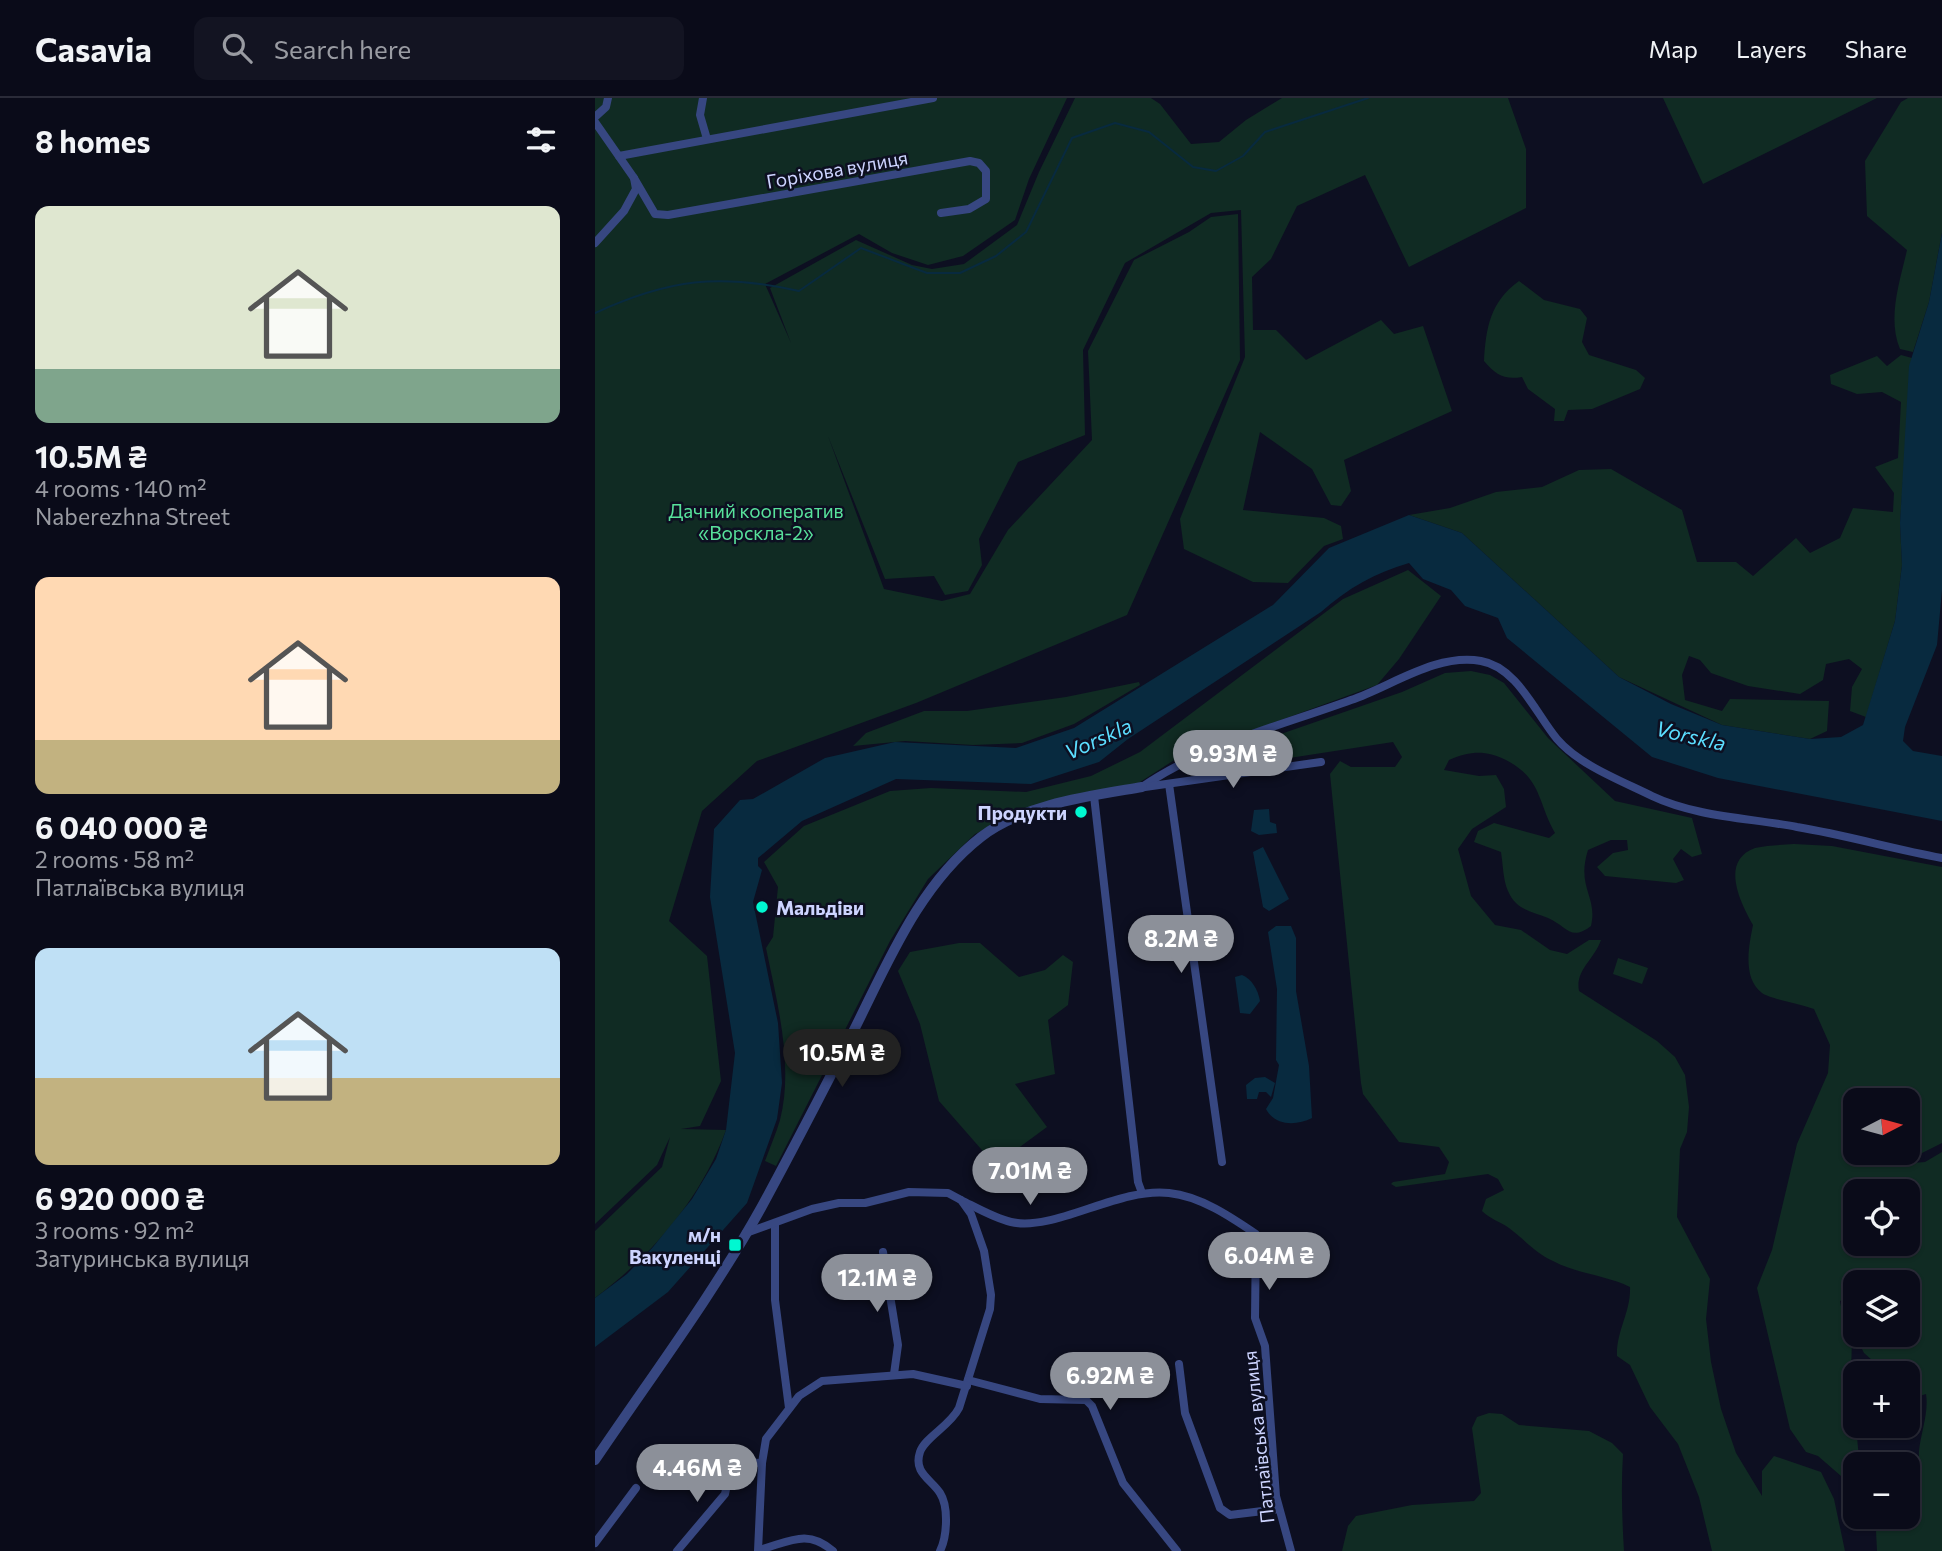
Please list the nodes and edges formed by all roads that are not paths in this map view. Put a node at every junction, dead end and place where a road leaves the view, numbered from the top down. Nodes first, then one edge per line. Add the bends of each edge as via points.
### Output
1 (608, 98) edge
2 (703, 98) edge
3 (933, 98) edge
4 (595, 119) edge
5 (707, 139) junction
6 (619, 156) junction
7 (634, 178) junction
8 (941, 213) dead end
9 (595, 243) edge
10 (1321, 762) dead end
11 (1169, 784) junction
12 (1142, 787) junction
13 (1094, 796) junction
14 (1942, 858) edge
15 (1222, 1162) dead end
16 (1142, 1194) junction
17 (961, 1200) junction
18 (775, 1224) junction
19 (746, 1233) junction
20 (883, 1252) dead end
21 (1179, 1364) dead end
22 (894, 1374) junction
23 (967, 1383) junction
24 (789, 1408) junction
25 (698, 1456) dead end
26 (595, 1460) edge
27 (732, 1462) junction
28 (762, 1463) junction
29 (636, 1488) dead end
30 (1279, 1509) junction
31 (595, 1543) edge
32 (759, 1550) edge
33 (677, 1551) edge
34 (833, 1551) edge
35 (940, 1551) edge
36 (1177, 1551) edge
37 (1291, 1551) edge

1 - 4 street
2 - 5 street via 700,115
3 - 5 street
4 - 6 street
5 - 6 street
6 - 7 street
7 - 8 street, Горіхова вулиця via 655,214 669,215 969,161 979,163 986,172 986,199 969,209
7 - 9 street via 632,201
10 - 11 street
11 - 12 street
11 - 15 street
12 - 13 street
12 - 14 street via 1183,761 1353,700 1439,663 1483,661 1511,679 1559,741 1588,762 1656,797 1703,811
13 - 16 street
13 - 19 street via 999,826 965,851 933,885 899,940
16 - 17 street, Патлаївська вулиця via 1019,1223
16 - 30 street, Патлаївська вулиця via 1169,1193 1192,1199 1256,1234 1255,1318 1265,1346
17 - 18 street, Патлаївська вулиця via 948,1192 909,1192 812,1209
17 - 23 street via 984,1251 991,1295 988,1320
18 - 19 street, Патлаївська вулиця
18 - 24 street via 776,1308
19 - 26 street
20 - 22 street via 898,1345
21 - 30 street via 1185,1413 1220,1508 1230,1515
22 - 23 street via 925,1374
22 - 24 street via 817,1382
23 - 35 street via 954,1419 919,1455 923,1476 943,1499 946,1530
23 - 36 street via 1040,1399 1086,1400 1123,1483
24 - 28 street via 767,1439
25 - 27 street
27 - 28 street
27 - 33 street via 725,1494
28 - 32 street
29 - 31 street
30 - 37 street, Патлаївська вулиця
32 - 34 street via 807,1537

